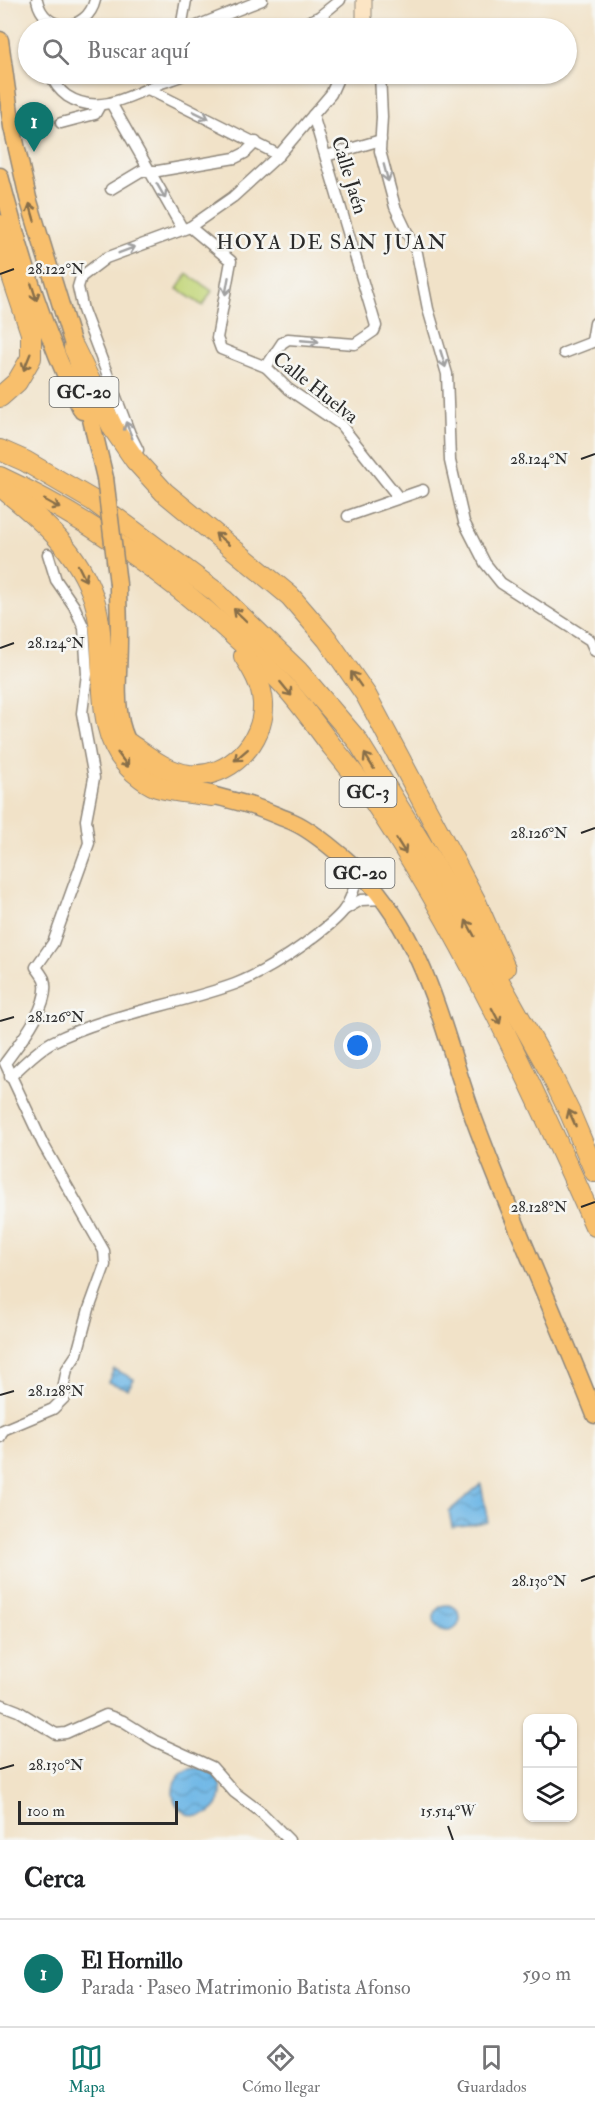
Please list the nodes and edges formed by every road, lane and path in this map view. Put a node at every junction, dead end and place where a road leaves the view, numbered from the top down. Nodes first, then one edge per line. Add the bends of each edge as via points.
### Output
1 (37, 0) edge
2 (95, 0) edge
3 (186, 0) edge
4 (262, 0) edge
5 (340, 0) edge
6 (364, 0) edge
7 (47, 18) edge
8 (86, 18) edge
9 (183, 18) edge
10 (217, 18) edge
11 (317, 18) edge
12 (365, 18) edge
13 (0, 40) edge
14 (55, 84) edge
15 (159, 84) edge
16 (170, 84) edge
17 (335, 84) edge
18 (380, 84) edge
19 (148, 89) junction
20 (162, 96) junction
21 (111, 103) junction
22 (100, 105) junction
23 (313, 115) junction
24 (62, 123) dead end
25 (381, 140) junction
26 (256, 142) junction
27 (279, 155) junction
28 (326, 156) junction
29 (149, 171) junction
30 (0, 176) edge
31 (111, 189) dead end
32 (0, 225) edge
33 (186, 227) junction
34 (595, 323) edge
35 (594, 341) edge
36 (74, 348) junction
37 (564, 353) dead end
38 (266, 367) junction
39 (0, 397) edge
40 (94, 436) junction
41 (0, 450) edge
42 (0, 477) edge
43 (154, 482) junction
44 (0, 486) edge
45 (423, 490) dead end
46 (399, 498) junction
47 (348, 516) dead end
48 (48, 554) dead end
49 (225, 629) junction
50 (595, 651) edge
51 (128, 743) junction
52 (211, 796) junction
53 (359, 872) junction
54 (383, 899) junction
55 (343, 910) junction
56 (549, 1070) junction
57 (10, 1077) junction
58 (595, 1172) edge
59 (595, 1226) edge
60 (595, 1415) edge
61 (0, 1437) edge
62 (0, 1704) edge
63 (289, 1840) edge

1 - 7 street
2 - 8 street
3 - 9 street
4 - 10 street
5 - 11 street
6 - 12 street
36 -> 13 main road, GC-20 via 28,198 12,127
14 - 22 street via 76,101
15 - 19 street
16 - 20 street
17 - 23 street
18 - 25 street
19 - 20 street
19 - 21 street
20 -> 26 street
21 - 22 street
21 - 29 street
22 - 24 street via 95,114
23 - 27 street
23 - 28 street, Calle Jaén
25 - 28 street
25 -> 50 street via 380,152 395,207 417,253 447,374 450,461 464,522 485,563 501,583 590,640
26 - 27 street
26 - 29 street via 235,158
27 - 33 street via 233,197
38 -> 28 street, Calle Jaén via 288,339 355,344 376,326
29 - 31 street via 141,171
29 -> 33 street
30 -> 40 main road, GC-20 via 36,301
32 -> 39 highway via 31,333 31,358 17,382
33 -> 38 street, Calle Huelva via 231,261 217,338 221,349
43 -> 33 street via 130,434 83,310 78,286 81,278 106,258
34 - 35 street
35 - 37 street
36 - 40 main road, GC-20
36 - 43 highway via 118,436
38 - 46 street, Calle Huelva via 288,389 340,424
40 - 51 main road, GC-20, bridge via 105,478 118,584 117,693
56 -> 41 highway, GC-3 via 430,858 357,740 298,671 216,592 92,500
42 -> 49 highway, GC-3 via 84,522 169,579
56 -> 43 highway via 476,902 366,694 290,596
44 -> 52 highway via 54,531 74,556 94,598 100,621 105,718 118,756 156,787
45 - 46 street
46 - 47 street
48 - 57 street via 56,580 84,628 87,674 82,713 94,778 86,820 89,843 53,943 36,967 44,980 45,995 29,1032 5,1063
49 -> 51 highway via 260,685 262,719 248,749 222,769 190,775 163,766
49 -> 59 highway, GC-3 via 282,682 369,793 432,896 500,1023
51 - 52 main road, GC-20 via 148,768 173,783
52 - 53 main road, GC-20 via 294,822
53 - 54 main road, GC-20
53 - 55 street
54 - 55 street via 361,900
54 - 60 main road, GC-20 via 412,945 433,991 477,1127
55 - 57 street via 322,931 273,965 236,984 77,1031 50,1043
58 -> 56 highway, GC-3
57 - 61 street via 104,1251 105,1265 77,1354 67,1370 65,1397 53,1409 3,1430
62 - 63 street via 56,1734 106,1715 123,1721 155,1741 212,1767 234,1792

